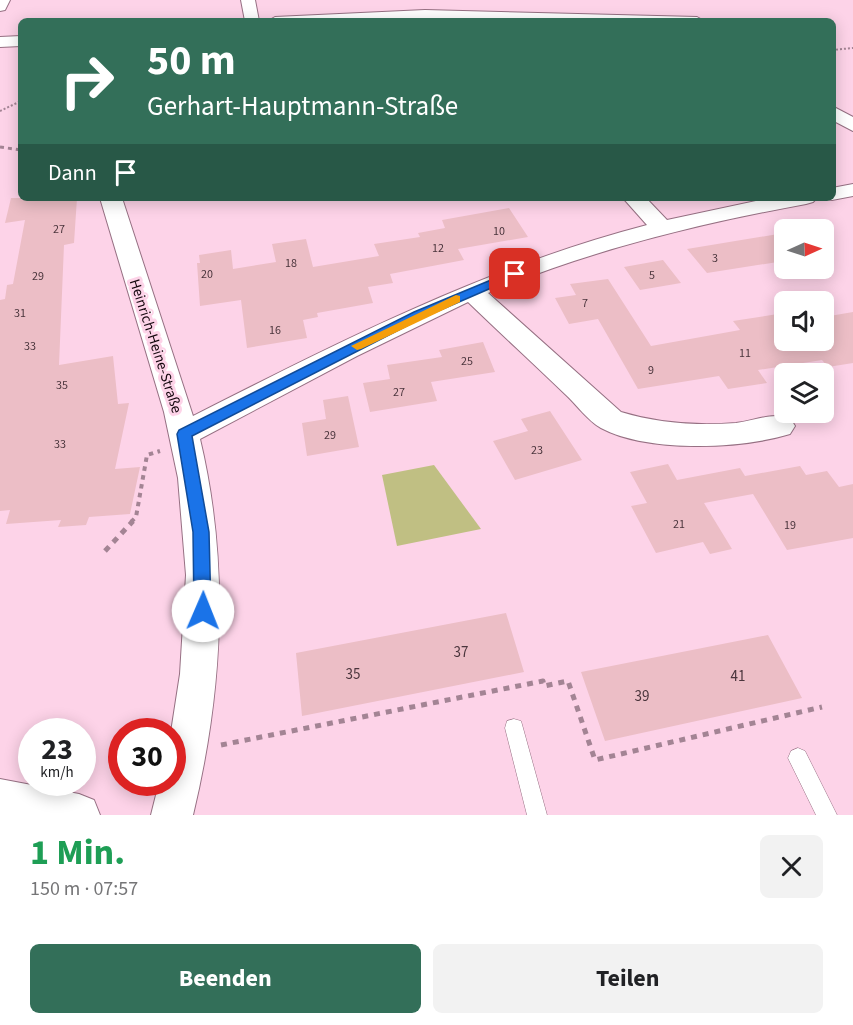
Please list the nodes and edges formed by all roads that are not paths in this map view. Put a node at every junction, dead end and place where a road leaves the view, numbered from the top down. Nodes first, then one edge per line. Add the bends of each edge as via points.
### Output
1 (3, 0) edge
2 (248, 0) edge
3 (0, 7) edge
4 (251, 18) edge
5 (339, 18) edge
6 (612, 18) edge
7 (18, 41) edge
8 (0, 42) edge
9 (836, 114) edge
10 (853, 125) edge
11 (853, 190) edge
12 (836, 193) edge
13 (112, 201) edge
14 (637, 201) edge
15 (790, 201) edge
16 (661, 226) junction
17 (472, 292) junction
18 (780, 426) dead end
19 (184, 434) junction
20 (514, 728) dead end
21 (798, 758) dead end
22 (0, 800) edge
23 (79, 815) edge
24 (172, 815) edge
25 (537, 815) edge
26 (827, 815) edge

1 - 3 street
2 - 4 street
5 - 6 street via 425,14
7 - 8 street
9 - 10 street
11 - 12 street
13 - 19 street, Heinrich-Heine-Straße
14 - 16 street
15 - 16 street
16 - 17 street via 578,251
17 - 18 street via 611,420 630,428 690,434 737,434
17 - 19 street via 418,315
19 - 24 street, Heinrich-Heine-Straße via 201,532 203,611 192,727
20 - 25 lane
21 - 26 lane
22 - 23 street

